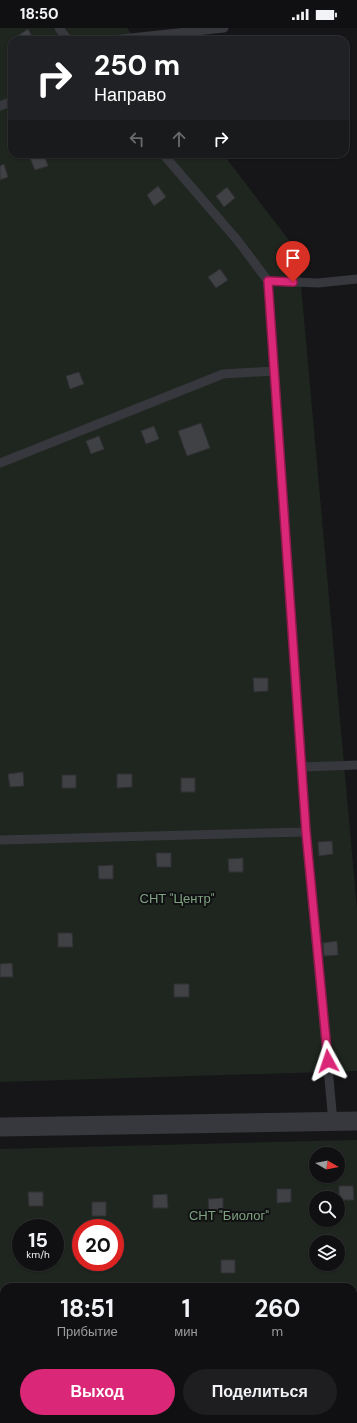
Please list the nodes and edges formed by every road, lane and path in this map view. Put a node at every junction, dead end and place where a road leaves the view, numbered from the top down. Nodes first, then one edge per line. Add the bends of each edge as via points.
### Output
1 (224, 28) edge
2 (149, 36) edge
3 (166, 158) edge
4 (357, 279) edge
5 (268, 281) junction
6 (274, 371) junction
7 (0, 463) edge
8 (357, 765) edge
9 (302, 767) junction
10 (306, 832) junction
11 (0, 840) edge
12 (357, 1121) edge
13 (333, 1122) junction
14 (0, 1127) edge

1 - 2 lane
3 - 5 lane via 238,241
4 - 5 lane via 318,283
5 - 6 lane
6 - 7 lane via 223,374
6 - 9 lane
8 - 9 lane
9 - 10 lane
10 - 11 lane
10 - 13 lane
12 - 13 street
13 - 14 street

